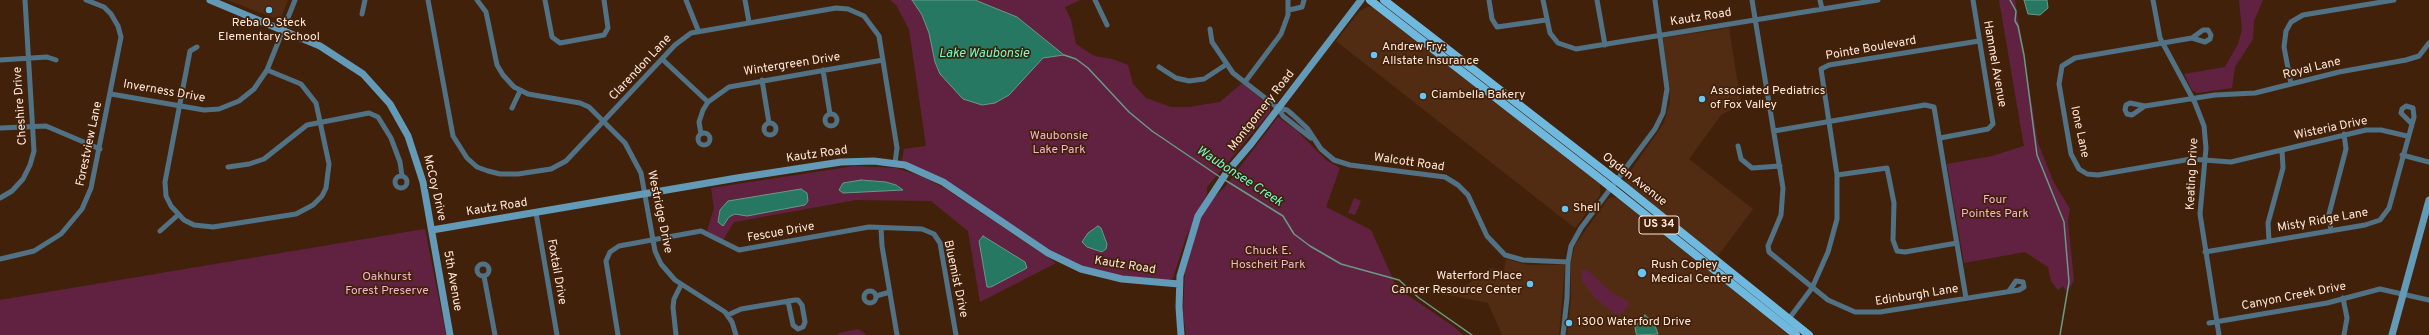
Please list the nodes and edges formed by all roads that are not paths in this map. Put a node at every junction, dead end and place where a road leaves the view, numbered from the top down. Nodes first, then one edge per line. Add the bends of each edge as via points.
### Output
1 (25, 0) edge
2 (86, 0) edge
3 (210, 0) edge
4 (295, 0) edge
5 (365, 0) edge
6 (428, 0) edge
7 (477, 0) edge
8 (545, 0) edge
9 (604, 0) edge
10 (686, 0) edge
11 (745, 0) edge
12 (1095, 0) edge
13 (1288, 0) edge
14 (1304, 0) edge
15 (1360, 0) edge
16 (1370, 0) edge
17 (1384, 0) edge
18 (1489, 0) edge
19 (1543, 0) edge
20 (1597, 0) edge
21 (1655, 0) edge
22 (1752, 0) edge
23 (1820, 0) edge
24 (1878, 0) edge
25 (1973, 0) edge
26 (2152, 0) edge
27 (2394, 0) edge
28 (1822, 9) junction
29 (1289, 10) junction
30 (362, 14) dead end
31 (1546, 20) junction
32 (1756, 20) junction
33 (748, 22) junction
34 (1107, 25) dead end
35 (284, 29) junction
36 (698, 30) junction
37 (1210, 30) dead end
38 (1660, 36) junction
39 (2192, 38) dead end
40 (1979, 41) junction
41 (2162, 43) junction
42 (2429, 43) edge
43 (1605, 44) junction
44 (197, 47) dead end
45 (27, 58) junction
46 (662, 59) junction
47 (0, 60) edge
48 (56, 60) dead end
49 (883, 60) junction
50 (1227, 64) junction
51 (1159, 67) dead end
52 (267, 70) junction
53 (823, 70) junction
54 (762, 80) junction
55 (1245, 82) junction
56 (2291, 84) junction
57 (1500, 90) junction
58 (520, 91) junction
59 (111, 94) junction
60 (1492, 95) junction
61 (2193, 98) junction
62 (708, 102) junction
63 (2145, 106) dead end
64 (179, 107) junction
65 (512, 108) dead end
66 (1278, 108) junction
67 (830, 114) dead end
68 (321, 121) junction
69 (604, 122) junction
70 (1828, 122) junction
71 (769, 123) dead end
72 (2411, 123) dead end
73 (33, 127) junction
74 (0, 128) edge
75 (1774, 131) junction
76 (701, 134) dead end
77 (2344, 134) junction
78 (2407, 136) junction
79 (1940, 138) junction
80 (1738, 146) dead end
81 (100, 149) junction
82 (2282, 150) junction
83 (2402, 155) junction
84 (2205, 160) junction
85 (2429, 162) edge
86 (895, 163) junction
87 (1780, 166) junction
88 (228, 167) dead end
89 (402, 176) dead end
90 (1837, 176) junction
91 (1616, 180) junction
92 (1611, 187) junction
93 (646, 194) junction
94 (0, 198) edge
95 (2429, 200) edge
96 (536, 213) junction
97 (178, 215) junction
98 (881, 228) junction
99 (432, 230) junction
100 (160, 231) dead end
101 (2331, 231) junction
102 (653, 239) junction
103 (2269, 241) junction
104 (1957, 243) junction
105 (2205, 252) junction
106 (0, 259) edge
107 (1568, 262) junction
108 (484, 276) dead end
109 (1179, 284) junction
110 (681, 285) junction
111 (1812, 288) junction
112 (2009, 291) dead end
113 (890, 292) junction
114 (2403, 293) junction
115 (876, 296) dead end
116 (1966, 298) junction
117 (2343, 298) junction
118 (2429, 300) edge
119 (788, 301) junction
120 (728, 315) junction
121 (1786, 322) junction
122 (2216, 322) junction
123 (2209, 323) dead end
124 (450, 335) edge
125 (495, 335) edge
126 (557, 335) edge
127 (618, 335) edge
128 (676, 335) edge
129 (736, 335) edge
130 (897, 335) edge
131 (956, 335) edge
132 (1181, 335) edge
133 (1563, 335) edge
134 (1796, 335) edge
135 (1809, 335) edge
136 (2219, 335) edge
137 (2344, 335) edge
138 (2392, 335) edge

1 - 45 street, Cheshire Drive
2 - 59 street, Forestview Lane via 104,7 115,19 119,29 120,46
3 - 35 street, McCoy Drive
4 - 35 street, Inverness Drive
5 - 30 street
6 - 69 street, Clarendon Lane via 453,136 461,151 477,167 496,174 508,175 551,169 570,158
7 - 58 street via 486,12 499,70
8 - 9 street via 552,37 560,43 604,35 608,28
10 - 36 street
11 - 33 street
12 - 34 street
13 - 29 street
14 - 29 street via 1302,7
15 - 66 street, Montgomery Road
16 - 60 main road, US 34
17 - 57 main road, US 34
18 - 31 street via 1492,19 1497,27
19 - 31 street
20 - 43 street
21 - 38 street
22 - 32 street, Edinburgh Lane
23 - 28 street
24 - 28 street, Kautz Road
25 - 40 street, Hammel Avenue
26 - 41 street, Keating Drive
27 - 56 street via 2303,16 2291,22 2286,31 2284,46
28 - 32 street, Kautz Road
29 - 55 street via 1281,34
31 - 43 street, Kautz Road via 1550,33 1558,43 1576,49
32 - 38 street, Kautz Road
32 - 75 street, Edinburgh Lane
33 - 36 street, Clarendon Lane
33 - 49 street, Clarendon Lane via 832,9 848,9 864,16 874,27 879,36
35 - 52 street, Inverness Drive
35 - 99 street, McCoy Drive via 339,58 363,74 390,104 408,136 416,157
36 - 46 street, Clarendon Lane via 683,38
37 - 50 street, Walcott Road via 1212,42
38 - 43 street, Kautz Road
38 - 91 street via 1667,89 1664,113 1655,129
39 - 41 street
40 - 70 street, Pointe Boulevard via 1823,67 1821,76
40 - 79 street, Hammel Avenue via 1994,124 1988,129
41 - 61 street, Keating Drive
41 - 84 street, Ione Lane via 2076,58 2062,66 2059,84 2072,159 2079,169 2092,175 2186,160
42 - 56 street, Royal Lane via 2424,51 2413,59 2339,72
44 - 64 street via 190,51
45 - 47 street
45 - 48 street via 47,57
45 - 73 street, Cheshire Drive
46 - 62 street
46 - 69 street, Clarendon Lane
49 - 53 street, Wintergreen Drive
49 - 86 street, Clarendon Lane via 898,148
50 - 51 street via 1204,79 1189,81 1176,78
50 - 55 street, Walcott Road
52 - 64 street, Inverness Drive via 254,89 231,105 204,110
52 - 68 street via 305,87 316,103
53 - 54 street, Wintergreen Drive
53 - 67 street
54 - 62 street, Wintergreen Drive via 729,87
54 - 71 street
55 - 66 street, Walcott Road
56 - 61 street, Royal Lane via 2255,93
57 - 60 main road
57 - 91 main road, Ogden Avenue / US 34
58 - 65 street
58 - 69 street, Westridge Drive via 580,103
59 - 64 street, Inverness Drive
59 - 81 street, Forestview Lane
60 - 92 main road, Ogden Avenue / US 34
61 - 63 street, Royal Lane
61 - 84 street, Keating Drive via 2204,126
62 - 76 street via 699,122
64 - 97 street via 165,182 169,202
66 - 107 street, Walcott Road via 1287,110 1298,119 1328,156 1342,163 1445,177 1458,185 1468,196 1487,236 1505,255 1523,260
66 - 109 street, Montgomery Road via 1227,172 1198,216 1185,252
68 - 88 street via 300,129 259,161
68 - 89 street via 363,113 374,115 382,124 398,155
68 - 97 street via 328,164 328,182 322,196 308,209 293,214 213,227 194,225
69 - 93 street, Westridge Drive via 634,156
70 - 75 street
70 - 79 street via 1929,105 1935,109
70 - 90 street, Pointe Boulevard
72 - 78 street, Misty Ridge Lane
73 - 74 street
73 - 81 street via 52,128
73 - 94 street, Cheshire Drive via 34,151 28,170 16,188
75 - 87 street, Edinburgh Lane
77 - 78 street, Wisteria Drive via 2374,130
77 - 82 street, Wisteria Drive
77 - 101 street via 2346,149 2329,214
78 - 83 street, Misty Ridge Lane
79 - 104 street
80 - 87 street via 1740,159 1752,168
81 - 106 street, Forestview Lane via 89,194 82,209 65,231 34,251
82 - 84 street, Ione Lane via 2232,162
82 - 103 street via 2283,168 2268,224
83 - 85 street
83 - 101 street, Misty Ridge Lane via 2389,208 2385,214 2373,223
84 - 105 street, Keating Drive via 2200,214
86 - 93 street, Kautz Road via 841,162
86 - 109 street, Kautz Road via 943,182 1035,245 1068,264 1109,277
87 - 111 street, Edinburgh Lane via 1782,207 1768,249
90 - 104 street via 1887,168 1894,203 1893,240 1897,250 1905,252
90 - 111 street, Pointe Boulevard via 1838,207 1834,230 1828,252
91 - 92 street
91 - 121 main road, Ogden Avenue / US 34
92 - 107 street via 1578,232 1571,246
92 - 121 main road, Ogden Avenue / US 34
93 - 96 street, Kautz Road
93 - 102 street, Westridge Drive
95 - 114 street
96 - 99 street, Kautz Road
96 - 126 street, Foxtail Drive
97 - 100 street
98 - 102 street, Fescue Drive via 864,228 739,250 701,231
98 - 113 street
98 - 131 street, Bluemist Drive via 922,228 937,237
99 - 124 street, 5th Avenue
101 - 103 street, Misty Ridge Lane
102 - 110 street, Westridge Drive via 661,264
102 - 127 street, Fescue Drive via 619,246 608,256 606,267
103 - 105 street, Misty Ridge Lane
104 - 116 street
105 - 122 street, Keating Drive
107 - 133 street
108 - 125 street
109 - 132 street, Montgomery Road
110 - 120 street, Westridge Drive via 718,306
110 - 128 street via 673,308
111 - 116 street, Edinburgh Lane via 1837,306 1864,312 1880,312
111 - 121 street, Pointe Boulevard
112 - 116 street, Edinburgh Lane
113 - 115 street
113 - 130 street
114 - 117 street, Canyon Creek Drive via 2380,289
114 - 118 street, Canyon Creek Drive
114 - 138 street
117 - 122 street, Canyon Creek Drive
117 - 137 street via 2347,318
119 - 119 street via 801,302 805,322 803,327 798,329 793,325
119 - 120 street via 741,309
120 - 129 street
121 - 134 main road, Ogden Avenue / US 34
121 - 135 main road, Ogden Avenue / US 34
122 - 123 street, Canyon Creek Drive
122 - 136 street, Keating Drive

